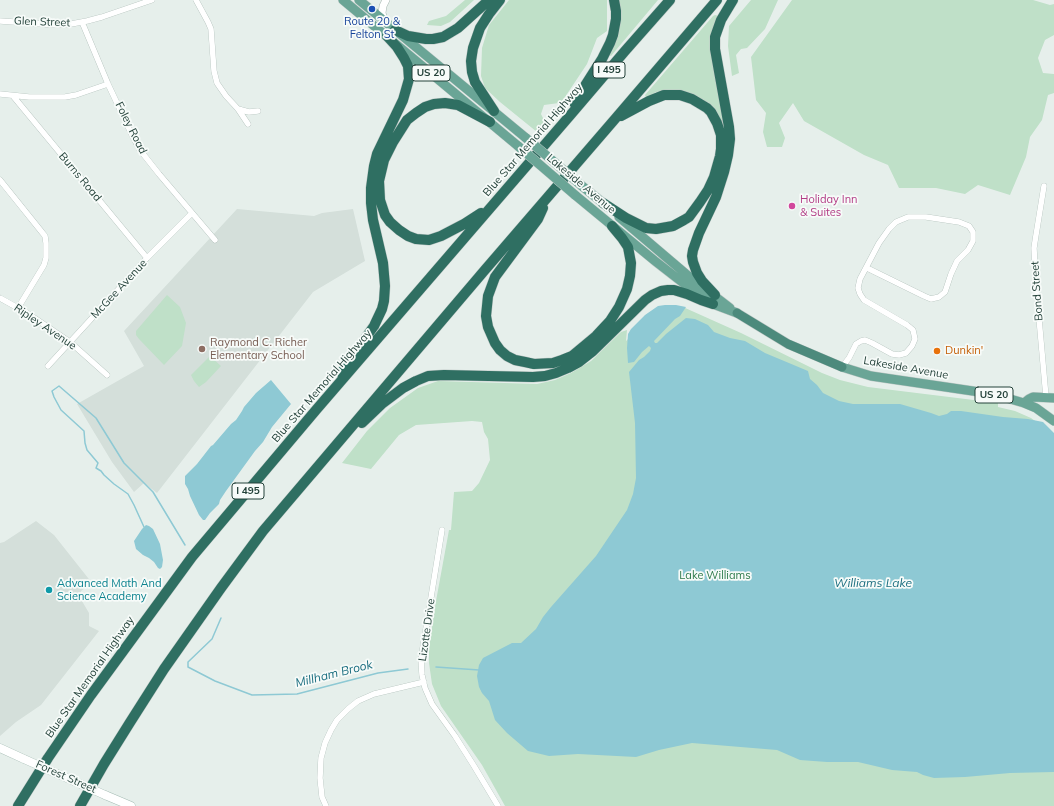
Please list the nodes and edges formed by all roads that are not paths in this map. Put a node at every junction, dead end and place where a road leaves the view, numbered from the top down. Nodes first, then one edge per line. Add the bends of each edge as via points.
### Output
1 (152, 0) edge
2 (196, 0) edge
3 (343, 0) edge
4 (358, 0) edge
5 (386, 0) edge
6 (489, 0) edge
7 (500, 0) edge
8 (614, 0) edge
9 (670, 0) edge
10 (717, 0) edge
11 (732, 0) edge
12 (0, 21) edge
13 (82, 22) junction
14 (385, 22) junction
15 (391, 33) junction
16 (108, 84) junction
17 (0, 94) edge
18 (13, 96) junction
19 (238, 109) junction
20 (258, 111) dead end
21 (494, 111) junction
22 (616, 119) junction
23 (490, 122) junction
24 (248, 124) dead end
25 (549, 141) junction
26 (0, 180) edge
27 (1044, 186) dead end
28 (502, 195) junction
29 (549, 196) junction
30 (603, 203) junction
31 (192, 213) junction
32 (612, 226) junction
33 (215, 240) dead end
34 (147, 258) junction
35 (867, 268) junction
36 (0, 298) edge
37 (714, 300) junction
38 (18, 308) junction
39 (737, 313) joint
40 (70, 342) junction
41 (48, 366) dead end
42 (842, 367) junction
43 (107, 375) dead end
44 (1050, 398) edge
45 (1024, 403) junction
46 (1054, 421) edge
47 (331, 451) junction
48 (280, 453) junction
49 (442, 530) dead end
50 (424, 682) junction
51 (0, 748) edge
52 (18, 806) edge
53 (80, 806) edge
54 (131, 806) edge
55 (326, 806) edge
56 (498, 806) edge

1 - 13 street, Glen Street
2 - 19 street via 211,29 217,83
3 - 15 main road, Lakeside Avenue / US 20
4 - 14 main road, Lakeside Avenue / US 20
5 - 14 street via 382,13
6 - 15 highway via 458,28 443,37 423,39
7 - 21 highway via 480,28 471,61 475,82
8 - 25 highway via 616,19 610,43
9 - 25 highway, Blue Star Memorial Highway / I 495
10 - 22 highway
11 - 37 highway via 721,20 714,49 730,127 728,155 716,197 699,233 692,256 697,273
12 - 13 street, Glen Street via 56,25
13 - 16 street, Foley Road
14 - 15 main road, Lakeside Avenue / US 20
15 - 21 main road, Lakeside Avenue / US 20
15 - 23 main road, Lakeside Avenue / US 20
15 - 48 highway via 408,66 409,79 403,100 377,154 372,183 372,212 384,276 383,305 377,322
16 - 18 street via 65,97
16 - 31 street, Foley Road via 140,150
17 - 18 street
18 - 34 street, Burns Road
19 - 20 street
19 - 24 street
21 - 30 main road, Lakeside Avenue / US 20, bridge
22 - 29 highway
22 - 30 highway via 659,96 686,97 702,104 714,117 721,135 720,156 714,177 700,202 689,217 673,226 646,228
23 - 28 highway via 459,105 445,103 425,107 416,113 408,120 386,156 380,177 380,200 385,214 396,227 405,234 424,240 434,239 469,221
23 - 32 main road, Lakeside Avenue / US 20, bridge
25 - 28 highway, Blue Star Memorial Highway / I 495
26 - 38 street via 45,236 46,243 44,265
27 - 44 street, Bond Street via 1034,248
28 - 48 highway, Blue Star Memorial Highway / I 495
29 - 32 highway via 538,219 495,277 488,296 486,316 491,336 500,350 515,360 534,364 572,356 589,343 615,314 625,294 631,263 628,247
29 - 47 highway
30 - 37 main road, Lakeside Avenue / US 20
31 - 33 street, Foley Road
31 - 34 street, McGee Avenue
32 - 37 main road, Lakeside Avenue / US 20 via 681,281
34 - 40 street, McGee Avenue
35 - 35 street via 889,229 896,222 908,217 959,222 969,226 973,232 974,241 957,261 945,292 939,297 931,299
35 - 42 street via 858,288 864,300 907,325 913,330 915,339 906,353 899,355 865,340 861,341 856,344
36 - 38 street, Ripley Avenue
37 - 39 main road, Lakeside Avenue / US 20
37 - 47 highway via 701,300 674,290 652,295 586,357 568,368 545,376 434,375 422,378 390,398
38 - 40 street, Ripley Avenue
39 - 42 highway, Lakeside Avenue / US 20 via 788,344
40 - 41 street, McGee Avenue
40 - 43 street, Ripley Avenue
42 - 45 main road, Lakeside Avenue / US 20 via 871,376 993,394
44 - 45 main road via 1033,397
45 - 46 main road, Lakeside Avenue / US 20
47 - 53 highway via 263,531 200,617 129,724
48 - 52 highway, Blue Star Memorial Highway / I 495 via 168,589 91,695
49 - 50 street, Lizotte Drive via 421,658
50 - 55 street via 374,694 358,701 338,720 325,743 321,758 320,784
50 - 56 street, Lizotte Drive via 432,704
51 - 54 main road, Forest Street, bridge

